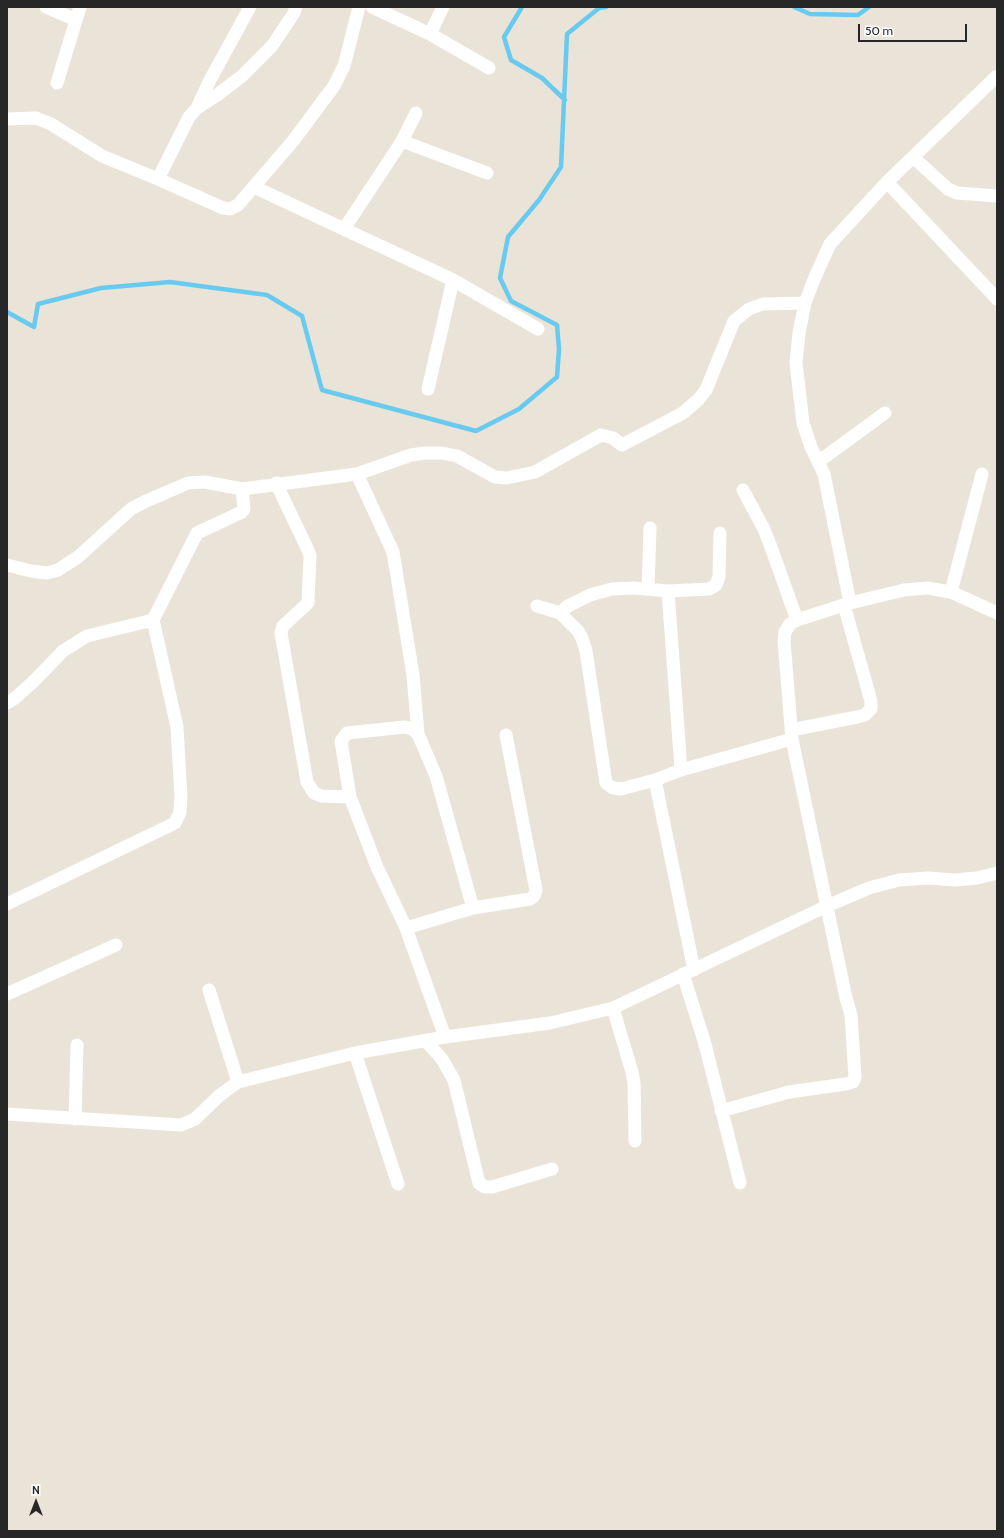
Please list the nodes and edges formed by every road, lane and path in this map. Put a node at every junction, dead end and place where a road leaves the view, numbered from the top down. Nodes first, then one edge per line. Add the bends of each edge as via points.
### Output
1 (46, 7) edge
2 (80, 7) edge
3 (250, 7) edge
4 (296, 7) edge
5 (359, 7) edge
6 (372, 7) edge
7 (443, 7) edge
8 (76, 20) junction
9 (430, 34) junction
10 (489, 68) dead end
11 (997, 76) edge
12 (57, 83) dead end
13 (197, 108) junction
14 (416, 113) dead end
15 (7, 119) edge
16 (402, 141) junction
17 (913, 157) junction
18 (487, 173) dead end
19 (158, 179) junction
20 (887, 182) junction
21 (254, 187) junction
22 (997, 196) edge
23 (344, 229) junction
24 (453, 280) junction
25 (997, 298) edge
26 (805, 303) junction
27 (538, 329) dead end
28 (428, 389) dead end
29 (885, 413) dead end
30 (818, 462) junction
31 (357, 474) junction
32 (982, 474) dead end
33 (276, 483) junction
34 (242, 488) junction
35 (743, 490) dead end
36 (650, 528) dead end
37 (720, 534) dead end
38 (7, 565) edge
39 (648, 589) junction
40 (668, 590) junction
41 (951, 592) junction
42 (847, 604) junction
43 (537, 606) dead end
44 (997, 613) edge
45 (560, 614) junction
46 (153, 620) junction
47 (797, 620) junction
48 (7, 703) edge
49 (418, 734) junction
50 (506, 735) dead end
51 (792, 735) junction
52 (681, 770) junction
53 (656, 780) junction
54 (350, 797) junction
55 (997, 873) edge
56 (7, 904) edge
57 (828, 906) junction
58 (473, 908) junction
59 (406, 928) junction
60 (116, 945) dead end
61 (688, 972) junction
62 (209, 990) dead end
63 (7, 994) edge
64 (613, 1008) junction
65 (445, 1037) junction
66 (426, 1041) junction
67 (76, 1046) dead end
68 (355, 1053) junction
69 (238, 1082) junction
70 (721, 1111) junction
71 (7, 1114) edge
72 (75, 1119) junction
73 (635, 1141) dead end
74 (552, 1169) dead end
75 (740, 1183) dead end
76 (398, 1184) dead end

1 - 8 street
2 - 8 street
3 - 13 street
4 - 13 street via 272,46 242,76
5 - 21 street via 344,66 334,86 293,141
6 - 9 street
7 - 9 street
8 - 12 street
9 - 10 street
11 - 17 street
13 - 19 street via 189,117
14 - 16 street
15 - 19 street via 36,118 51,124 102,156
16 - 18 street
16 - 23 street
17 - 20 street
17 - 22 street via 948,189 957,193
19 - 21 street via 230,209 238,205
20 - 25 street
20 - 26 street via 830,244
21 - 23 street
23 - 24 street
24 - 27 street
24 - 28 street
26 - 30 street via 796,363 803,423
26 - 31 street via 763,304 749,309 734,322 706,390 698,400 683,413 622,445 613,438 601,435 535,472 507,478 495,477 457,456 442,453 411,455
29 - 30 street
30 - 42 street via 824,474
31 - 33 street
31 - 49 street via 393,552 413,675
32 - 41 street
33 - 34 street
33 - 54 street via 310,556 308,603 283,626 281,633 307,782 314,793 321,796
34 - 38 street via 205,482 188,483 131,509 78,557 58,570 47,573
34 - 46 street via 242,512 197,533
35 - 47 street via 764,529
36 - 39 street
37 - 40 street via 719,577 716,585 709,589
39 - 40 street
39 - 45 street via 612,589 590,595 568,606
40 - 52 street
41 - 42 street via 927,588 904,590
41 - 44 street
42 - 47 street
42 - 51 street via 871,700 871,710 857,717
43 - 45 street
45 - 53 street via 578,631 586,651 606,783 613,788 621,789
46 - 48 street via 87,636 63,651
46 - 56 street via 177,727 180,812 174,823
47 - 51 street via 790,624 785,632 784,641
49 - 54 street via 405,727 347,733 342,741
49 - 58 street via 436,776
50 - 58 street via 536,890 530,899
51 - 52 street
51 - 57 street
52 - 53 street
53 - 61 street
54 - 59 street via 377,867
55 - 57 street via 955,880 899,880 869,888
57 - 61 street
57 - 70 street via 851,1015 855,1077 853,1082 789,1092
58 - 59 street
59 - 65 street
60 - 63 street
61 - 64 street
61 - 70 street
62 - 69 street
64 - 65 street via 550,1022
64 - 73 street via 633,1078
65 - 66 street
66 - 68 street
66 - 74 street via 442,1059 454,1080 479,1183 485,1187 492,1187
67 - 72 street
68 - 69 street
68 - 76 street
69 - 72 street via 195,1119 181,1125
70 - 75 street
71 - 72 street

